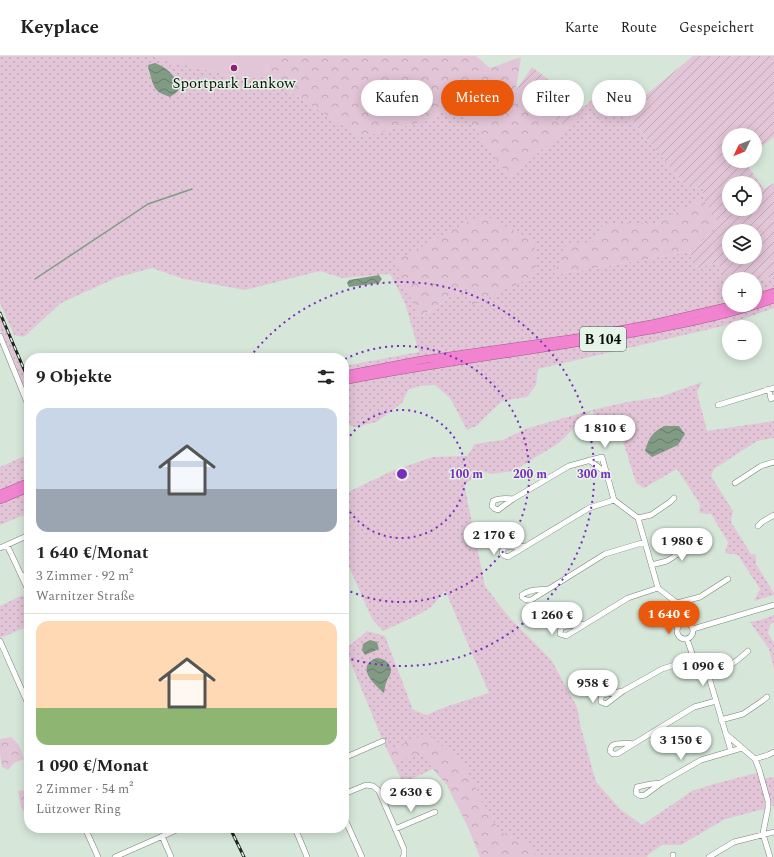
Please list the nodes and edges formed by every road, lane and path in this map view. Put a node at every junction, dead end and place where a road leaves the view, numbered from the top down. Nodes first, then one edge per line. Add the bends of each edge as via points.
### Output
1 (774, 292) edge
2 (762, 296) edge
3 (774, 299) edge
4 (722, 308) edge
5 (0, 336) edge
6 (426, 363) junction
7 (349, 374) edge
8 (349, 380) edge
9 (771, 388) edge
10 (24, 395) edge
11 (774, 397) edge
12 (718, 405) dead end
13 (590, 460) junction
14 (774, 462) edge
15 (607, 473) junction
16 (735, 482) dead end
17 (24, 484) edge
18 (24, 490) edge
19 (0, 494) edge
20 (674, 498) dead end
21 (513, 499) dead end
22 (0, 500) edge
23 (614, 500) junction
24 (774, 515) edge
25 (638, 518) junction
26 (758, 526) dead end
27 (24, 537) edge
28 (703, 538) dead end
29 (645, 542) junction
30 (7, 545) junction
31 (526, 546) dead end
32 (0, 548) edge
33 (651, 565) junction
34 (22, 576) joint
35 (728, 579) dead end
36 (24, 581) edge
37 (658, 588) junction
38 (548, 589) dead end
39 (676, 603) junction
40 (774, 605) edge
41 (683, 623) junction
42 (584, 624) dead end
43 (693, 629) junction
44 (687, 639) junction
45 (0, 641) edge
46 (748, 651) dead end
47 (694, 659) junction
48 (708, 674) junction
49 (623, 691) dead end
50 (24, 695) edge
51 (767, 697) dead end
52 (716, 701) junction
53 (721, 720) junction
54 (726, 734) junction
55 (383, 741) dead end
56 (633, 744) dead end
57 (742, 748) junction
58 (731, 751) junction
59 (774, 752) edge
60 (349, 756) edge
61 (755, 759) junction
62 (661, 783) dead end
63 (349, 792) edge
64 (434, 812) dead end
65 (349, 828) edge
66 (395, 829) junction
67 (774, 832) edge
68 (87, 833) edge
69 (169, 833) edge
70 (297, 833) edge
71 (763, 834) junction
72 (162, 836) junction
73 (98, 857) edge
74 (115, 857) edge
75 (171, 857) edge
76 (307, 857) edge
77 (362, 857) edge
78 (403, 857) edge
79 (709, 857) edge
80 (770, 857) edge

1 - 2 highway
3 - 6 highway, B 104 via 731,313 655,330 577,344
4 - 6 highway, B 104 via 576,338
5 - 10 street
6 - 7 highway, B 104
6 - 8 highway, B 104
9 - 11 street via 772,399
9 - 12 street
13 - 15 street
13 - 15 street via 602,457
13 - 21 street via 569,466
14 - 16 street via 761,466
15 - 23 street
17 - 19 highway
18 - 22 highway
20 - 25 street via 651,514
23 - 25 street
23 - 31 street via 589,508
24 - 26 street
25 - 29 street
27 - 30 street
28 - 33 street via 667,561
29 - 33 street
29 - 38 street via 605,554
30 - 32 street
30 - 34 street
33 - 37 street
34 - 36 street
35 - 39 street via 700,597
37 - 39 street
37 - 42 street via 628,598
39 - 41 street
40 - 43 street
41 - 43 street via 689,624
41 - 44 street via 678,627 676,634
43 - 44 street via 692,635
44 - 47 street
45 - 50 street
46 - 48 street via 728,666
47 - 48 street
47 - 49 street via 662,669
48 - 52 street
51 - 53 street via 743,714
52 - 53 street
52 - 56 street via 694,707
53 - 54 street
54 - 57 street
54 - 58 street
55 - 60 street
57 - 58 street
57 - 61 street
58 - 62 street via 701,760
59 - 61 street
61 - 71 street via 768,800
63 - 66 street via 366,785 374,786 379,791
64 - 66 street
65 - 77 street
66 - 78 street via 404,849
67 - 71 street
68 - 73 street
69 - 72 street
70 - 76 street
71 - 79 street via 734,842
71 - 80 street
72 - 74 street
72 - 75 street

